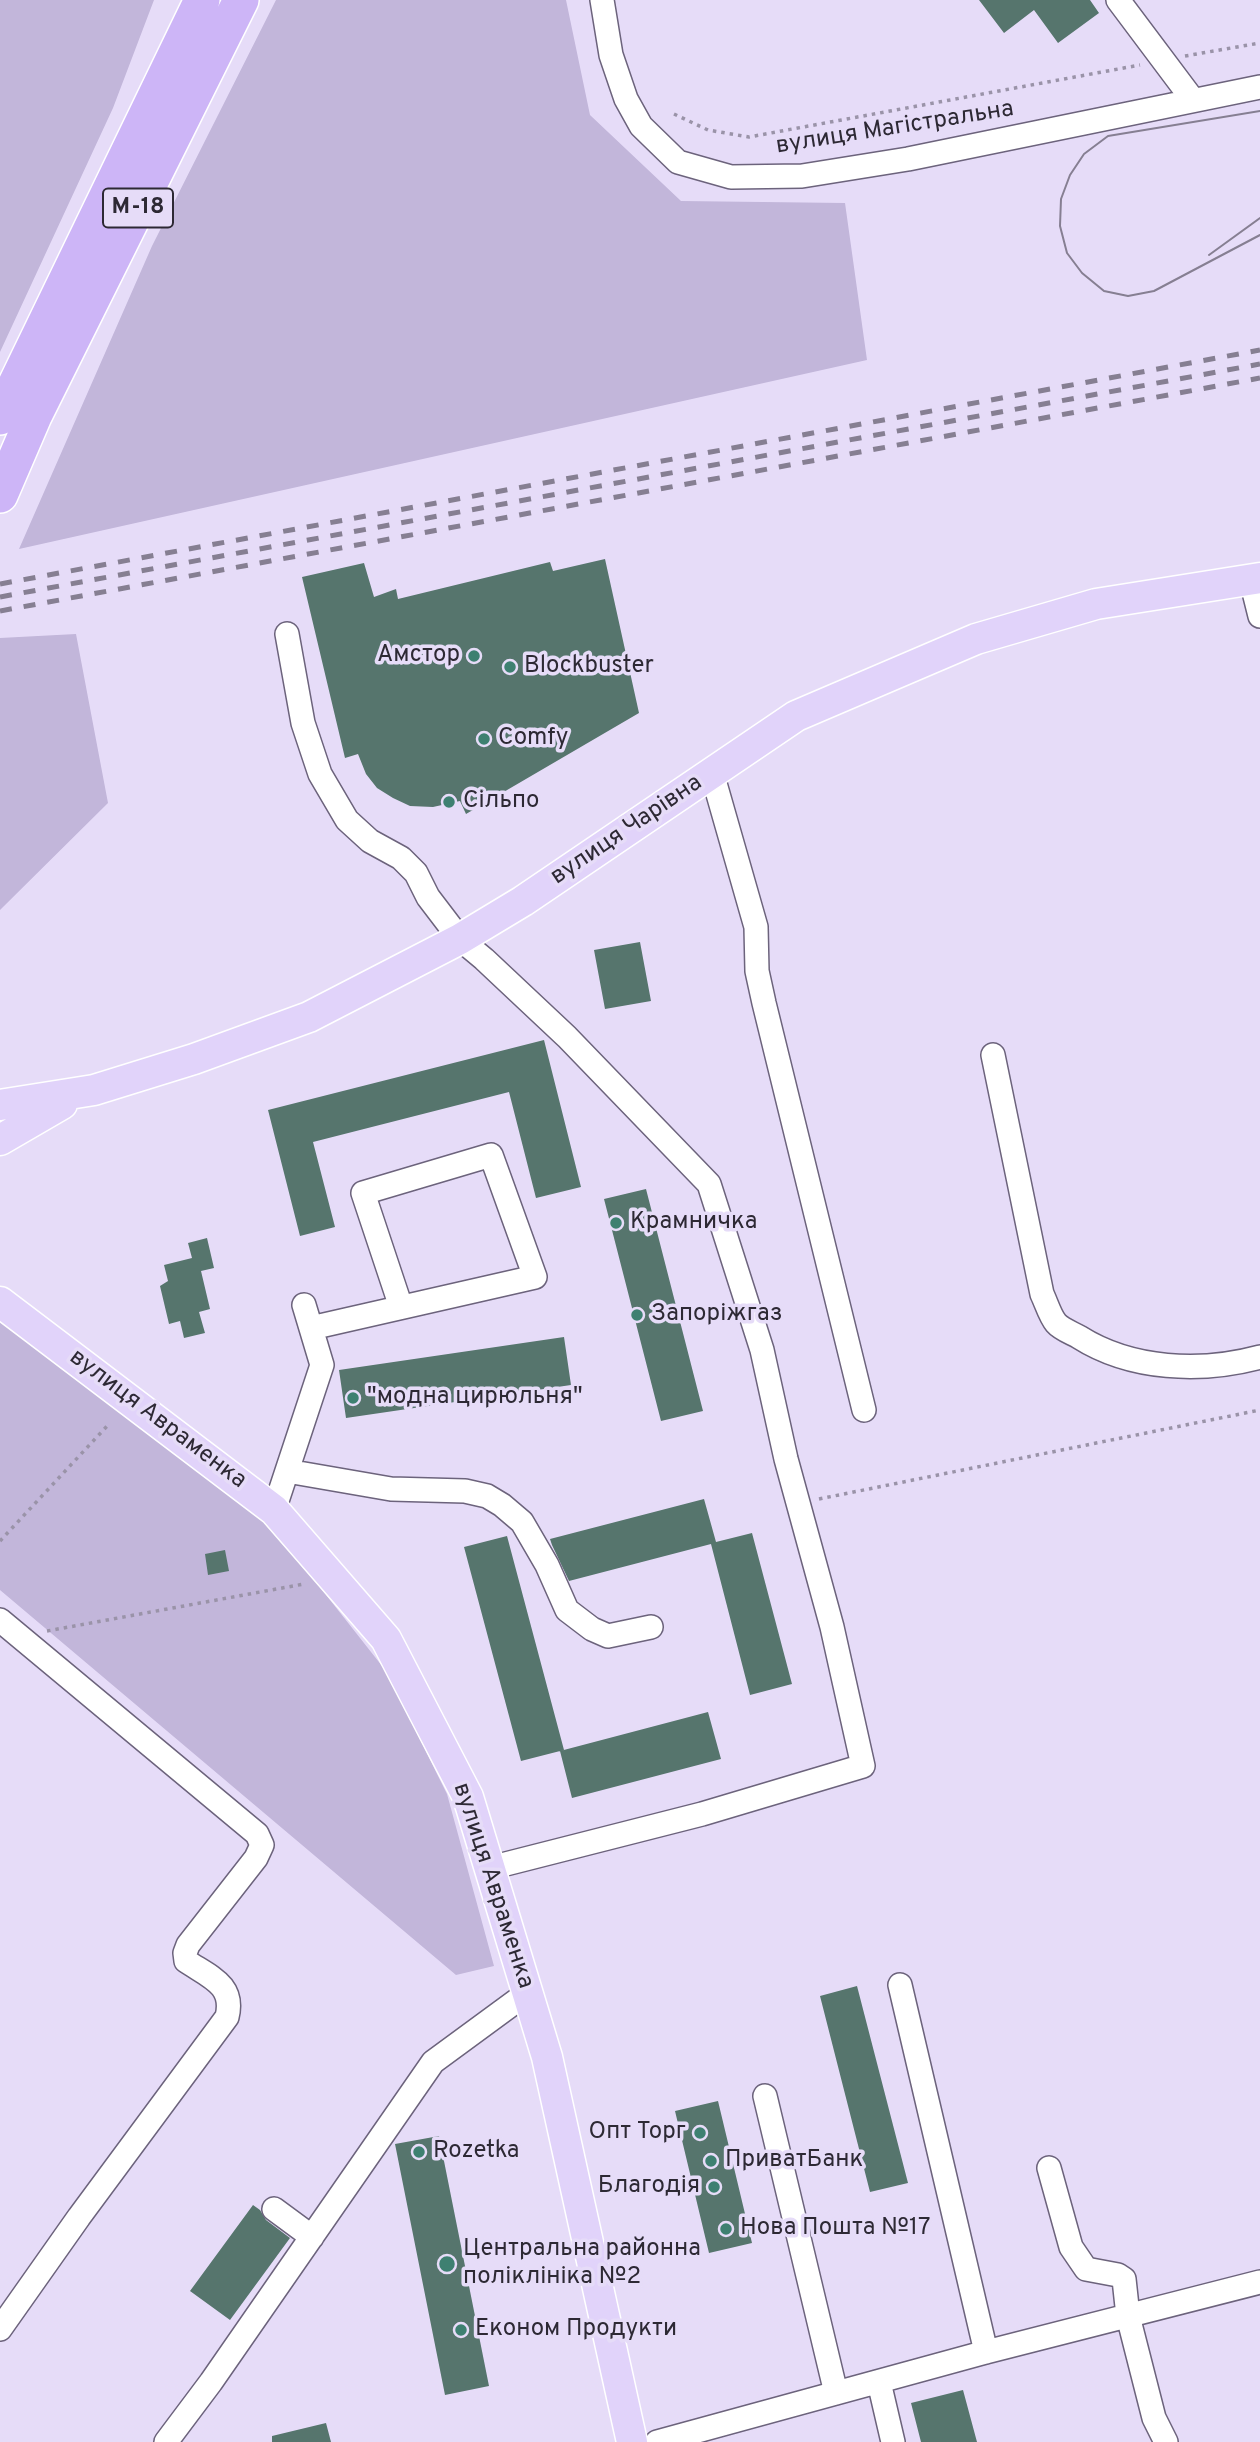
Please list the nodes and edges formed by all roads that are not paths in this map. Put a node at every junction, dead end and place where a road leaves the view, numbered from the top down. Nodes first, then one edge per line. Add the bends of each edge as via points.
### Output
1 (202, 0) edge
2 (241, 0) edge
3 (602, 0) edge
4 (1118, 0) edge
5 (1260, 87) edge
6 (1193, 100) junction
7 (0, 418) edge
8 (0, 495) edge
9 (1255, 579) edge
10 (1260, 616) edge
11 (287, 634) dead end
12 (712, 773) junction
13 (460, 939) junction
14 (993, 1055) dead end
15 (94, 1090) junction
16 (0, 1105) edge
17 (0, 1140) edge
18 (0, 1301) edge
19 (304, 1305) dead end
20 (401, 1307) junction
21 (311, 1328) junction
22 (1260, 1357) edge
23 (864, 1410) dead end
24 (287, 1471) junction
25 (274, 1510) junction
26 (0, 1620) edge
27 (651, 1627) dead end
28 (489, 1868) junction
29 (900, 1985) dead end
30 (527, 1993) junction
31 (765, 2096) dead end
32 (1049, 2168) dead end
33 (274, 2209) dead end
34 (312, 2237) junction
35 (1260, 2282) edge
36 (1128, 2316) junction
37 (0, 2329) edge
38 (986, 2352) junction
39 (880, 2382) junction
40 (836, 2393) junction
41 (166, 2442) edge
42 (632, 2442) edge
43 (657, 2442) edge
44 (894, 2442) edge
45 (1166, 2442) edge

1 - 7 highway, М-18
2 - 8 highway, М-18 via 34,416
3 - 6 street, вулиця Магістральна via 611,55 641,126 678,162 732,177 802,176 908,159
4 - 6 street
5 - 6 street, вулиця Магістральна
9 - 10 street
9 - 12 main road, вулиця Чарівна via 1096,604 976,639 796,716
11 - 13 street via 303,723 333,798 347,820 370,841 401,858 416,873
12 - 13 main road, вулиця Чарівна
12 - 23 street via 756,927 757,971 764,1003
13 - 15 main road, вулиця Чарівна via 309,1017
13 - 28 street via 567,1037 709,1184 762,1350 863,1766 702,1814
14 - 22 street via 1042,1294 1056,1323 1099,1350 1135,1362 1232,1365
15 - 16 main road, вулиця Чарівна
15 - 17 main road
18 - 25 main road, вулиця Авраменка
19 - 21 street
20 - 20 street via 535,1277 491,1156 363,1193
20 - 21 street
21 - 24 street via 322,1365
24 - 25 street
24 - 27 street via 391,1489 487,1496 522,1522 567,1610 608,1636
25 - 28 main road, вулиця Авраменка via 386,1639 468,1797
26 - 37 street via 257,1834 262,1845 185,1953 186,1961 224,1987 231,2002 227,2017
28 - 30 main road, вулиця Авраменка
29 - 38 street
30 - 34 street via 433,2062
30 - 42 main road, вулиця Авраменка via 547,2057
31 - 40 street
32 - 36 street via 1071,2247 1086,2269 1124,2279
33 - 34 street
34 - 41 street
35 - 36 street
36 - 38 street
36 - 45 street via 1154,2418
38 - 39 street
39 - 40 street
39 - 44 street
40 - 43 street

